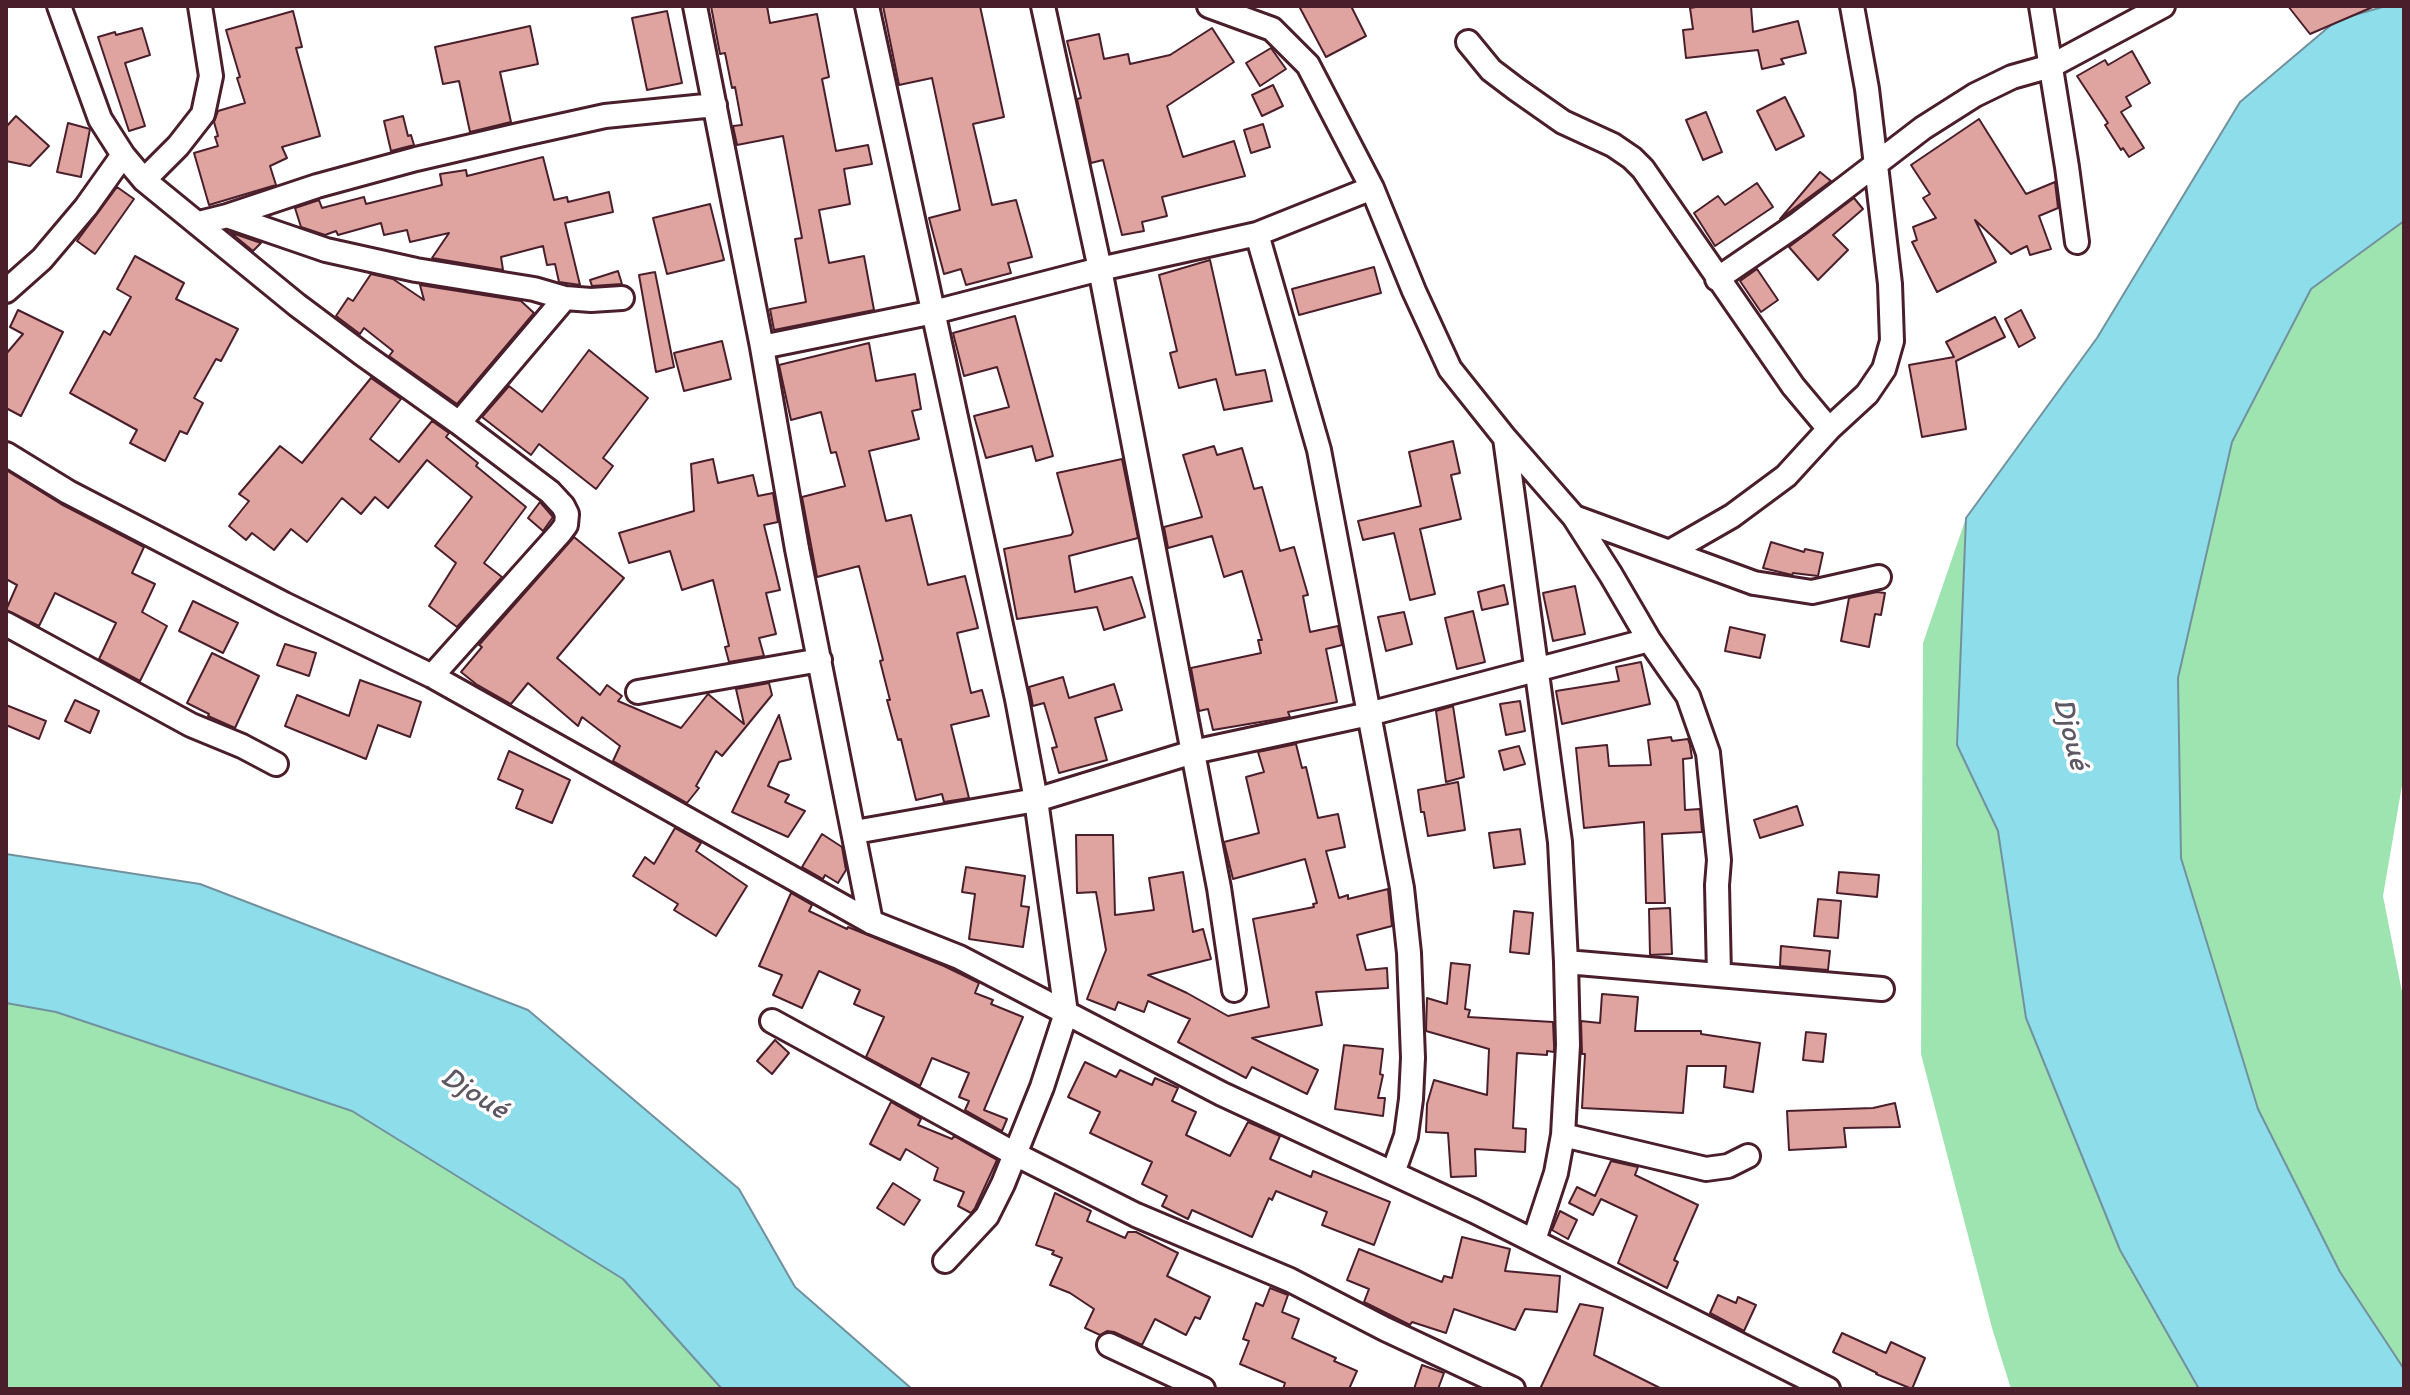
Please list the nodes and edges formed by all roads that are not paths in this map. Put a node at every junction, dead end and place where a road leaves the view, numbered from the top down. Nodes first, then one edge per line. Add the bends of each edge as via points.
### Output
1 (59, 6) edge
2 (200, 6) edge
3 (695, 6) edge
4 (867, 6) edge
5 (1043, 6) edge
6 (1209, 6) edge
7 (1852, 6) edge
8 (2041, 6) edge
9 (2163, 6) edge
10 (1468, 42) dead end
11 (2051, 66) junction
12 (715, 105) junction
13 (123, 155) junction
14 (1876, 163) junction
15 (144, 180) junction
16 (1372, 188) junction
17 (227, 216) junction
18 (199, 223) junction
19 (1257, 234) junction
20 (2077, 242) dead end
21 (1100, 269) junction
22 (1717, 279) junction
23 (6, 291) edge
24 (565, 298) junction
25 (622, 298) dead end
26 (934, 312) junction
27 (762, 347) junction
28 (459, 423) junction
29 (1829, 429) junction
30 (1505, 438) junction
31 (6, 454) edge
32 (1574, 517) junction
33 (1671, 551) junction
34 (1879, 577) dead end
35 (6, 624) edge
36 (1649, 640) junction
37 (820, 660) junction
38 (1536, 671) junction
39 (432, 676) junction
40 (638, 692) dead end
41 (1369, 714) junction
42 (1193, 752) junction
43 (276, 764) dead end
44 (1036, 800) junction
45 (855, 832) junction
46 (871, 922) junction
47 (1566, 962) junction
48 (1719, 975) junction
49 (1882, 989) dead end
50 (1234, 990) dead end
51 (1066, 1013) junction
52 (772, 1021) dead end
53 (1563, 1135) junction
54 (1015, 1154) junction
55 (1748, 1156) dead end
56 (1393, 1173) junction
57 (1534, 1240) junction
58 (945, 1261) dead end
59 (1109, 1345) dead end
60 (1203, 1389) edge
61 (1513, 1389) edge
62 (1828, 1389) edge

1 - 13 street via 100,119
2 - 15 street via 211,76 203,114
3 - 12 street
4 - 26 street
5 - 21 street
6 - 16 street via 1272,29 1308,65
7 - 14 street
8 - 11 street
9 - 11 street
10 - 22 street via 1516,89 1563,122 1632,158
11 - 14 street via 1975,95
11 - 20 street
12 - 17 street via 605,116 519,135 317,186
12 - 27 street
13 - 15 street
13 - 23 street via 42,259
14 - 22 street
14 - 29 street via 1892,341 1884,369 1867,394
15 - 18 street
16 - 19 street
16 - 30 street via 1450,369
17 - 18 street
17 - 24 street via 326,250
18 - 28 street via 340,337
19 - 21 street
19 - 41 street via 1319,450
21 - 26 street
21 - 42 street
22 - 29 street
24 - 25 street
24 - 28 street
26 - 27 street
26 - 44 street
27 - 37 street
28 - 39 street via 550,492 567,514 566,525
29 - 33 street via 1786,476 1732,516
30 - 32 street
30 - 38 street
31 - 39 street via 68,492
32 - 33 street
32 - 36 street
33 - 34 street via 1754,583 1812,592
35 - 43 street via 191,725
36 - 38 street
36 - 48 street via 1688,696 1708,753 1719,860
37 - 40 street
37 - 45 street
38 - 41 street
38 - 47 street via 1560,842
39 - 46 street
41 - 42 street
41 - 56 street via 1409,953 1411,1099
42 - 44 street
42 - 50 street
44 - 45 street
44 - 51 street
45 - 46 street
46 - 51 street via 959,957
47 - 48 street
47 - 53 street
48 - 49 street
51 - 54 street
51 - 56 street via 1222,1094
52 - 54 street
53 - 55 street via 1706,1169
53 - 57 street
54 - 58 street via 987,1216
54 - 61 street
56 - 57 street
57 - 62 street
59 - 60 street

